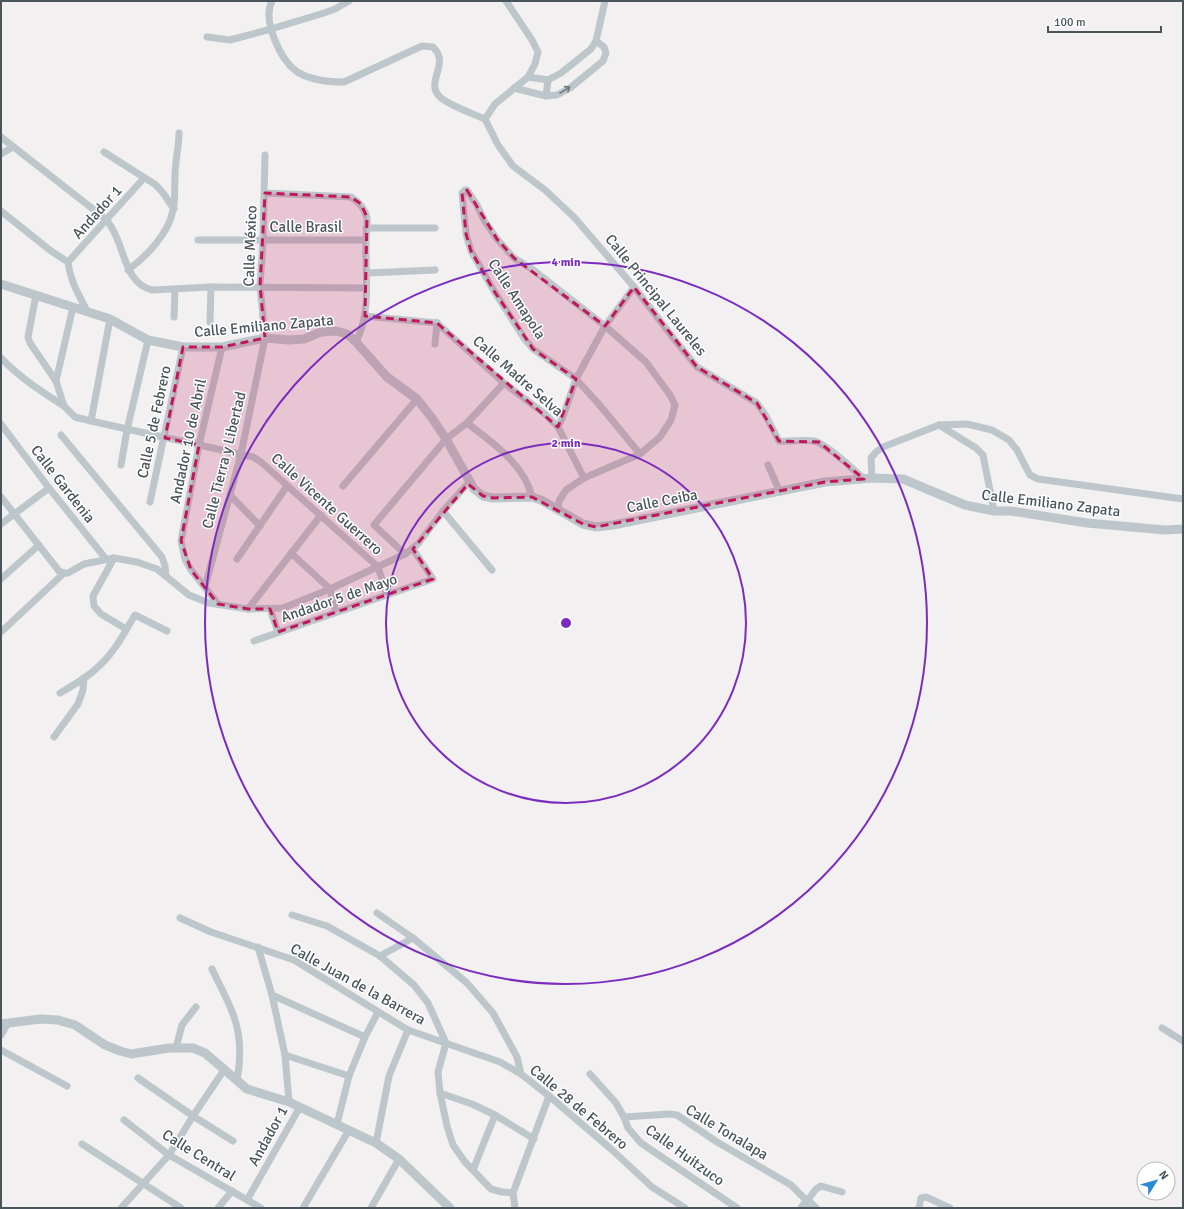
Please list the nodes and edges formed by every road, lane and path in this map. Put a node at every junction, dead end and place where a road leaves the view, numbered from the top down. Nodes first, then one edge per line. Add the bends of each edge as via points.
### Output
1 (272, 1) edge
2 (349, 1) edge
3 (506, 1) edge
4 (605, 1) edge
5 (271, 29) junction
6 (207, 37) dead end
7 (596, 41) junction
8 (528, 77) junction
9 (548, 80) junction
10 (514, 88) junction
11 (546, 96) junction
12 (485, 119) junction
13 (179, 132) dead end
14 (1, 137) edge
15 (13, 147) junction
16 (104, 152) dead end
17 (1, 154) edge
18 (265, 155) dead end
19 (144, 178) junction
20 (265, 193) junction
21 (174, 209) junction
22 (1, 211) edge
23 (107, 220) junction
24 (366, 228) junction
25 (435, 228) dead end
26 (198, 240) dead end
27 (263, 240) junction
28 (366, 240) junction
29 (68, 262) junction
30 (128, 270) junction
31 (435, 270) dead end
32 (367, 273) junction
33 (1, 284) edge
34 (260, 286) junction
35 (634, 286) junction
36 (212, 287) junction
37 (366, 288) junction
38 (175, 290) junction
39 (36, 295) junction
40 (73, 306) junction
41 (87, 311) junction
42 (365, 316) junction
43 (174, 317) dead end
44 (110, 319) junction
45 (210, 322) dead end
46 (437, 323) junction
47 (605, 326) junction
48 (265, 338) junction
49 (148, 340) junction
50 (356, 342) junction
51 (435, 344) dead end
52 (183, 347) junction
53 (222, 347) junction
54 (1, 358) edge
55 (576, 379) junction
56 (56, 381) junction
57 (504, 383) junction
58 (416, 399) junction
59 (64, 406) junction
60 (91, 422) junction
61 (467, 423) junction
62 (1, 424) edge
63 (939, 425) junction
64 (558, 427) junction
65 (126, 430) junction
66 (61, 434) dead end
67 (165, 438) junction
68 (446, 439) junction
69 (199, 445) junction
70 (241, 454) junction
71 (640, 454) junction
72 (121, 465) dead end
73 (768, 465) dead end
74 (584, 478) junction
75 (868, 478) junction
76 (470, 481) junction
77 (288, 486) junction
78 (343, 486) dead end
79 (49, 488) junction
80 (780, 492) junction
81 (230, 495) junction
82 (1, 497) edge
83 (532, 497) junction
84 (1183, 499) edge
85 (150, 502) dead end
86 (443, 511) junction
87 (558, 511) junction
88 (994, 511) junction
89 (15, 514) junction
90 (321, 515) junction
91 (1, 524) edge
92 (260, 526) junction
93 (1183, 529) edge
94 (39, 545) junction
95 (413, 549) junction
96 (291, 553) junction
97 (405, 554) junction
98 (114, 558) junction
99 (106, 559) junction
100 (237, 559) dead end
101 (378, 568) junction
102 (492, 570) dead end
103 (64, 573) junction
104 (166, 576) junction
105 (1, 579) edge
106 (205, 587) junction
107 (330, 589) junction
108 (387, 595) junction
109 (218, 604) junction
110 (248, 609) junction
111 (270, 609) junction
112 (336, 612) junction
113 (126, 629) junction
114 (167, 631) dead end
115 (1, 632) edge
116 (278, 632) junction
117 (254, 641) dead end
118 (84, 678) junction
119 (60, 693) dead end
120 (54, 736) dead end
121 (377, 913) dead end
122 (292, 915) dead end
123 (180, 918) dead end
124 (413, 938) junction
125 (258, 947) junction
126 (380, 956) junction
127 (212, 969) dead end
128 (272, 995) junction
129 (196, 1007) dead end
130 (378, 1012) junction
131 (4, 1024) edge
132 (1162, 1028) dead end
133 (408, 1030) junction
134 (1, 1035) edge
135 (365, 1038) junction
136 (1183, 1041) edge
137 (446, 1043) junction
138 (176, 1048) junction
139 (1, 1050) edge
140 (285, 1055) junction
141 (224, 1070) junction
142 (521, 1074) junction
143 (590, 1074) dead end
144 (349, 1076) junction
145 (138, 1078) dead end
146 (237, 1081) junction
147 (67, 1086) dead end
148 (440, 1093) junction
149 (549, 1096) junction
150 (289, 1102) junction
151 (300, 1107) junction
152 (495, 1115) junction
153 (193, 1116) junction
154 (624, 1117) junction
155 (124, 1120) dead end
156 (337, 1124) junction
157 (349, 1130) junction
158 (534, 1139) junction
159 (233, 1141) dead end
160 (376, 1143) junction
161 (82, 1144) dead end
162 (169, 1155) junction
163 (399, 1159) junction
164 (473, 1170) junction
165 (144, 1183) junction
166 (232, 1191) junction
167 (842, 1192) dead end
168 (513, 1193) junction
169 (247, 1200) junction
170 (805, 1204) edge
171 (441, 1205) edge
172 (121, 1208) edge
173 (180, 1208) edge
174 (218, 1208) edge
175 (261, 1208) edge
176 (303, 1208) edge
177 (371, 1208) edge
178 (450, 1208) edge
179 (515, 1208) edge
180 (685, 1208) edge
181 (736, 1208) edge
182 (815, 1208) edge
183 (919, 1208) edge
184 (950, 1208) edge

1 - 5 street via 269,16
2 - 5 street via 335,9
3 - 8 street via 538,52
4 - 7 street
5 - 6 street via 230,40
5 - 12 street via 280,52 296,70 313,78 332,82 344,82 422,46 433,47 440,59 434,83 435,91 441,98
7 - 9 street via 584,55
11 -> 7 street via 557,96 603,61 606,53 604,47
8 - 9 street
8 - 10 street
9 - 11 street
10 - 11 street
10 - 12 street via 495,104
12 - 35 street, Calle Principal Laureles via 498,145 513,166 545,190 574,217
13 - 21 street
14 - 15 street
15 - 17 street
15 - 23 street
16 - 19 street
18 - 20 street, Calle México
19 - 21 street via 156,185
19 - 23 street, Andador 1
20 - 24 street via 351,197 361,204 367,217
20 - 27 street, Calle México
21 - 30 street via 170,221 154,247
22 - 29 street
23 - 29 street, Andador 1
23 - 30 street
24 - 25 street
24 - 28 street
26 - 27 street, Calle Brasil
27 - 28 street, Calle Brasil
27 - 34 street, Calle México
28 - 32 street
29 - 41 street via 73,284
30 - 38 street via 144,288
31 - 32 street
32 - 37 street
33 - 39 street, Calle Emiliano Zapata
34 - 36 street
34 - 37 street
34 - 48 street, Calle México
35 - 47 street
35 - 75 street, Calle Principal Laureles via 697,367 757,403 779,442 819,442
36 - 38 street
36 - 45 street
37 - 42 street
38 - 43 street
39 - 40 street, Calle Emiliano Zapata
39 - 56 street via 28,337
40 - 41 street, Calle Emiliano Zapata
40 - 56 street
41 - 44 street, Calle Emiliano Zapata
42 - 46 street
42 - 50 street
44 - 49 street, Calle Emiliano Zapata
44 - 60 street
46 - 51 street
46 - 57 street, Calle Madre Selva
47 - 55 street
47 - 55 street, Calle Amapola via 514,258 484,220 468,190 462,193 466,234 471,251 494,291 532,349
47 - 71 street via 646,362 675,405 671,420 660,437
48 - 50 street, Calle Emiliano Zapata via 304,339 321,332 336,331 347,334
48 - 53 street, Calle Emiliano Zapata
48 - 70 street, Calle Tierra y Libertad
49 - 52 street, Calle Emiliano Zapata
49 - 65 street
50 - 58 street, Calle Emiliano Zapata via 387,377
52 - 53 street, Calle Emiliano Zapata
52 - 67 street, Calle 5 de Febrero
53 - 69 street, Andador 10 de Abril
54 - 59 street, Calle Vicente Guerrero via 46,395
55 - 64 street
55 - 71 street, Calle Amapola
56 - 59 street
57 - 61 street
57 - 64 street, Calle Madre Selva
58 - 68 street, Calle Emiliano Zapata
58 - 78 street
59 - 60 street, Calle Vicente Guerrero via 75,417
60 - 65 street, Calle Vicente Guerrero
61 - 68 street
61 - 83 street via 507,455 527,484
62 - 79 street, Calle Gardenia
63 - 75 street via 876,452 871,458
63 - 84 street via 966,424 992,430 1009,440 1030,475 1038,479
63 - 88 street via 983,455
64 - 74 street, Calle Madre Selva
65 - 67 street, Calle Vicente Guerrero
65 - 72 street
66 - 104 street via 162,557
67 - 69 street, Calle Vicente Guerrero
67 - 85 street, Calle 5 de Febrero
68 - 76 street, Calle Emiliano Zapata
68 - 97 street via 374,525
69 - 70 street, Calle Vicente Guerrero
69 - 106 street, Andador 10 de Abril via 181,541 191,570
70 - 77 street, Calle Vicente Guerrero via 261,462
70 - 81 street, Calle Tierra y Libertad
71 - 74 street
73 - 80 street
74 - 87 street via 566,490 559,501
75 - 80 street, Calle Ceiba via 825,482
75 - 88 street, Calle Emiliano Zapata via 904,479 965,505
76 - 83 street, Calle Ceiba via 474,489 483,496
76 - 86 street
77 - 90 street, Calle Vicente Guerrero
77 - 92 street
79 - 89 street
79 - 99 street, Calle Gardenia
80 - 87 street, Calle Ceiba via 596,527
81 - 92 street
81 - 106 street, Calle Tierra y Libertad
82 - 89 street
83 - 87 street, Calle Ceiba
86 - 95 street
86 - 102 street
88 - 93 street, Calle Emiliano Zapata via 1150,529
89 - 91 street
89 - 94 street
90 - 96 street
90 - 101 street, Calle Vicente Guerrero
92 - 100 street
94 - 103 street via 59,571
94 - 105 street
95 - 97 street
95 - 108 street, Andador 5 de Mayo via 433,579
96 - 107 street
96 - 110 street
97 - 101 street
98 - 99 street
98 - 104 street via 137,562 157,569
98 - 113 street via 93,596 94,606 101,614
99 - 103 street via 84,564
101 - 107 street
101 - 108 street, Calle Vicente Guerrero
103 - 115 street
104 - 109 street via 189,595
106 - 109 street
107 - 111 street via 283,608
107 - 112 street
108 - 112 street, Andador 5 de Mayo
109 - 110 street
110 - 111 street
111 - 116 street
112 - 116 street, Andador 5 de Mayo
113 - 114 street via 135,615
113 - 118 street via 100,666
116 - 117 street, Andador 5 de Mayo
118 - 119 street
118 - 120 street via 78,704
121 - 124 street
122 - 126 street via 327,926
123 - 125 street, Calle Juan de la Barrera via 211,932
124 - 126 street
124 - 142 street via 467,983 493,1013 517,1057
125 - 128 street
125 - 130 street, Calle Juan de la Barrera via 294,960
126 - 137 street via 414,985 428,1003
127 - 146 street via 233,1015 239,1042 240,1063
128 - 135 street
128 - 140 street
129 - 138 street via 182,1025
130 - 133 street, Calle Juan de la Barrera
130 - 135 street
131 - 134 street
131 - 138 street via 40,1019 58,1020 75,1025 105,1045 131,1054
132 - 136 street
133 - 137 street, Calle Juan de la Barrera
133 - 160 street via 389,1076
135 - 144 street
137 - 142 street, Calle 28 de Febrero via 500,1062
137 - 148 street via 438,1072
138 - 141 street via 199,1050
139 - 147 street
140 - 144 street
140 - 150 street
141 - 146 street
141 - 153 street
142 - 149 street, Calle 28 de Febrero
143 - 154 street, Calle Huitzuco via 616,1103
144 - 156 street
145 - 153 street
146 - 150 street via 246,1089
148 - 152 street
148 - 164 street via 453,1145
149 - 158 street
149 - 180 street, Calle 28 de Febrero via 652,1187
150 - 151 street
151 - 156 street
151 - 169 street, Andador 1
152 - 158 street
152 - 164 street
153 - 159 street
153 - 162 street
154 - 170 street, Calle Tonalapa via 676,1115 791,1185
154 - 181 street, Calle Huitzuco via 628,1128 640,1143
155 - 162 street, Calle Central
156 - 157 street
157 - 160 street
157 - 176 street
158 - 168 street
160 - 163 street
161 - 165 street
162 - 165 street
162 - 166 street, Calle Central
163 - 171 street
163 - 177 street
164 - 168 street via 491,1189
165 - 172 street
165 - 173 street
166 - 169 street, Calle Central
166 - 174 street
167 - 170 street via 820,1186
168 - 179 street
169 - 175 street, Calle Central
170 - 182 street
171 - 178 street
183 - 184 street via 923,1197

